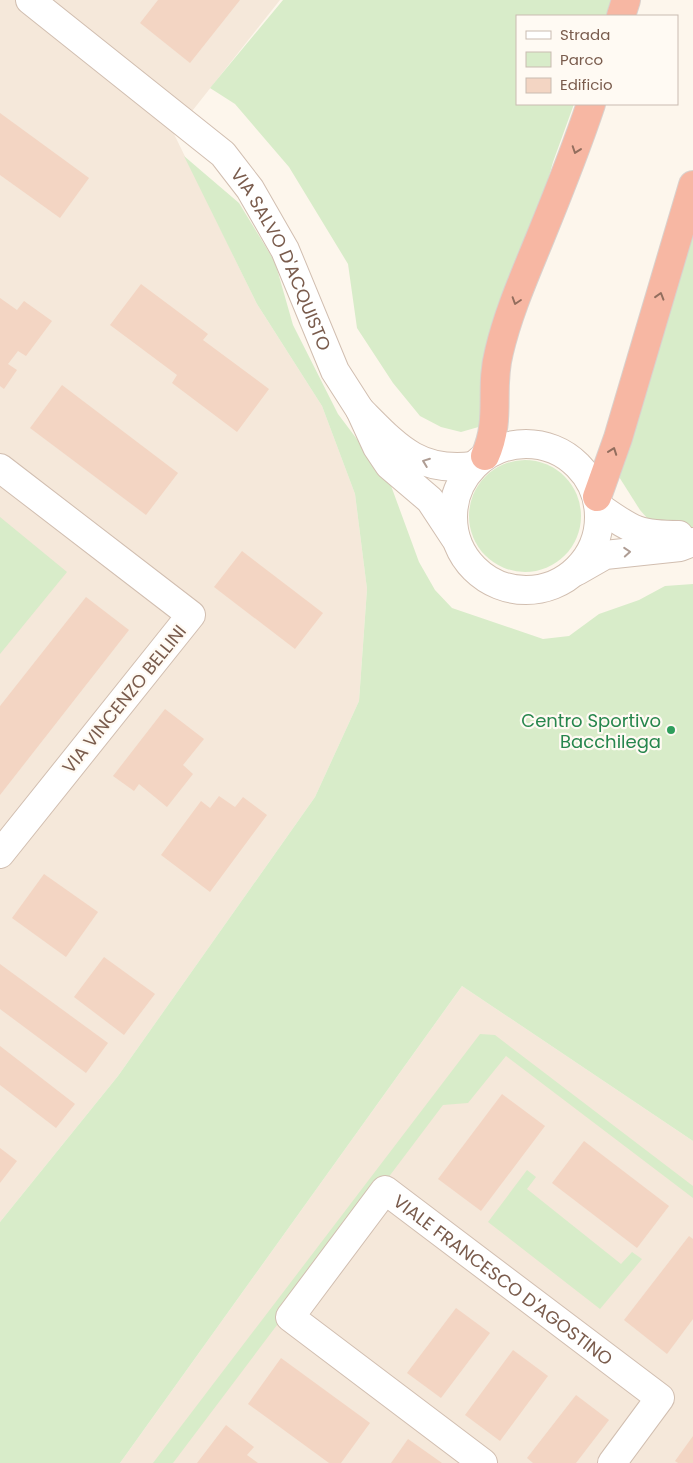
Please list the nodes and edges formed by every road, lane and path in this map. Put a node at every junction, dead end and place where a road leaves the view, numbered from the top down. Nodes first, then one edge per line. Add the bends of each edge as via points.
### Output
1 (30, 0) edge
2 (626, 0) edge
3 (621, 15) edge
4 (591, 105) edge
5 (693, 185) edge
6 (360, 410) junction
7 (479, 461) junction
8 (0, 468) edge
9 (598, 502) junction
10 (693, 536) edge
11 (457, 541) junction
12 (693, 542) edge
13 (567, 577) junction
14 (0, 854) edge
15 (483, 1463) edge
16 (612, 1463) edge

1 - 6 street, VIA SALVO D'ACQUISTO via 223,154 250,189 285,250 335,371
2 - 3 highway
4 -> 7 highway via 498,353 494,381 494,431
9 -> 5 highway
7 -> 6 street via 455,468 428,464 395,444
6 - 11 street via 389,465 430,500
7 - 9 street via 498,449 518,444 549,448 577,464 592,484
7 - 11 street via 455,497 453,517
8 - 14 street, VIA VINCENZO BELLINI via 191,615
9 - 10 street via 633,530 652,535
9 - 13 street via 598,530 591,550 583,563
11 - 13 street via 473,567 503,586 535,589
13 -> 12 street via 605,555 672,548
15 - 16 street, VIALE FRANCESCO D'AGOSTINO via 290,1316 385,1190 660,1398

